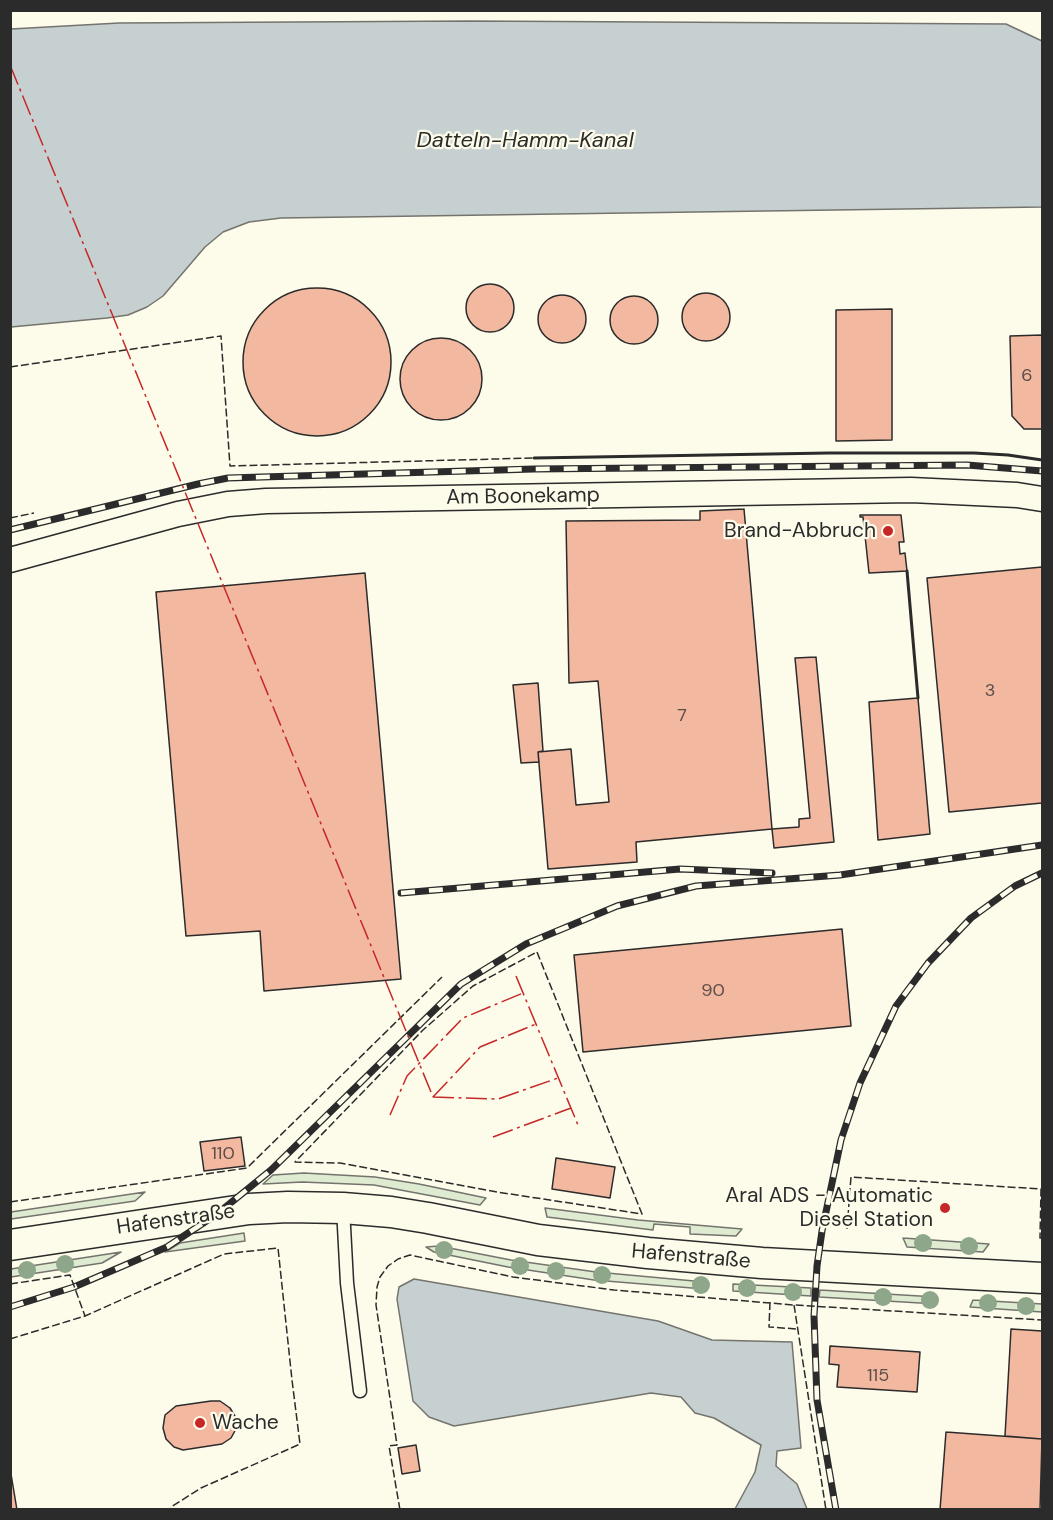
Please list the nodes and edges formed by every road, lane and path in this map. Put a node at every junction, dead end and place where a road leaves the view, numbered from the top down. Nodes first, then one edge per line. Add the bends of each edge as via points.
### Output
1 (1042, 499) edge
2 (10, 560) edge
3 (343, 1208) junction
4 (10, 1245) edge
5 (1042, 1278) edge
6 (360, 1391) dead end

1 - 2 street, Am Boonekamp via 911,490 266,501 178,514
3 - 4 street, Hafenstraße via 249,1209
3 - 5 street, Hafenstraße via 428,1218 538,1240 660,1254
3 - 6 lane

